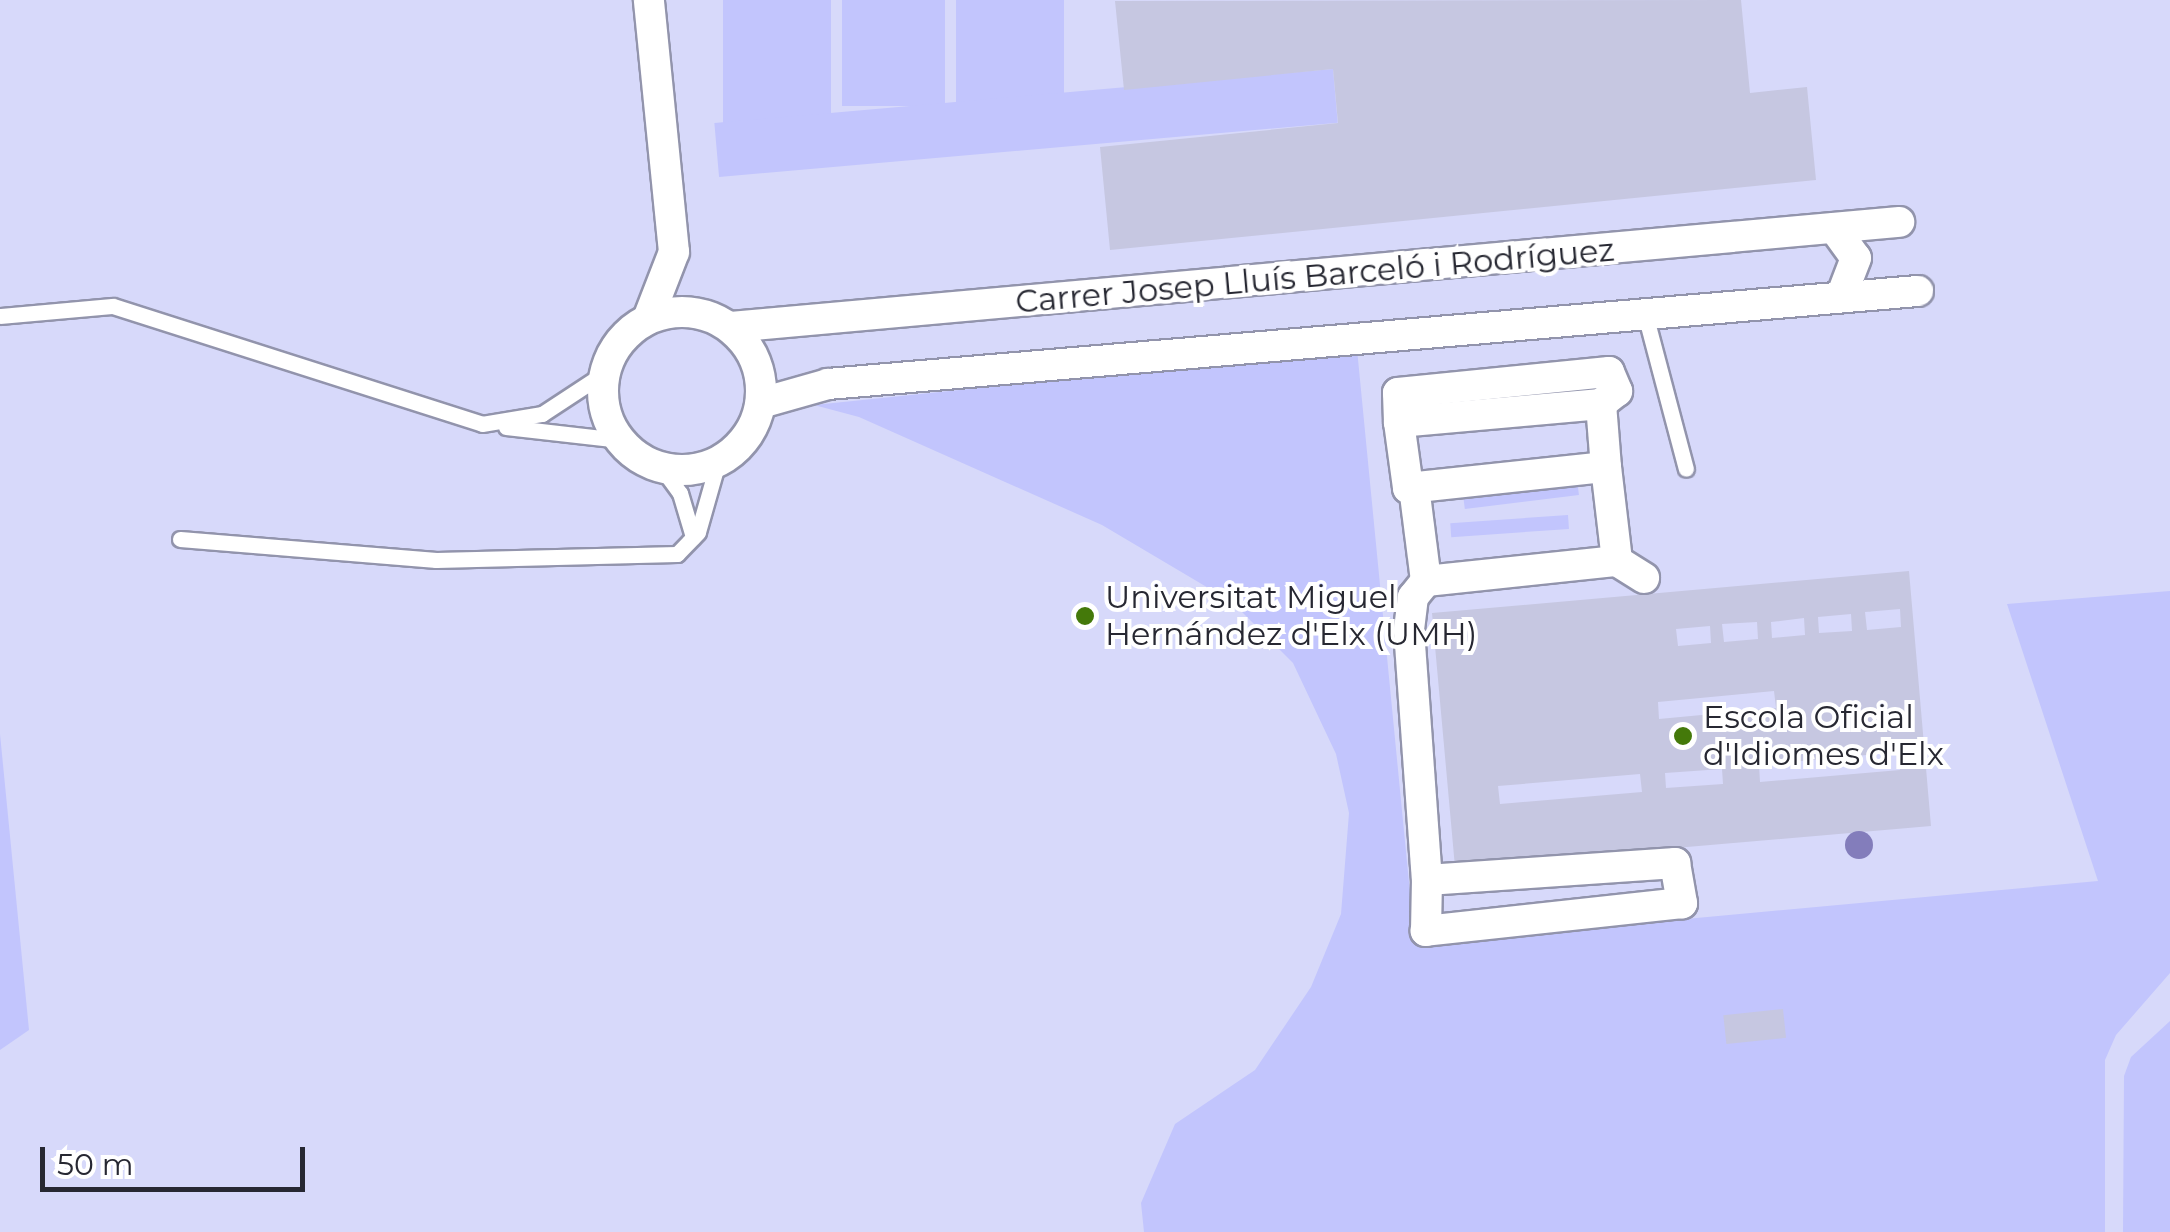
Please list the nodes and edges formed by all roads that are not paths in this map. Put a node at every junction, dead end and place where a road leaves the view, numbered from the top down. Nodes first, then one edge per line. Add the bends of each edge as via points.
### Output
1 (649, 0) edge
2 (1900, 222) dead end
3 (1834, 228) junction
4 (674, 252) junction
5 (1918, 290) dead end
6 (1841, 297) junction
7 (1645, 314) junction
8 (0, 316) edge
9 (648, 320) junction
10 (719, 321) junction
11 (606, 372) junction
12 (761, 403) junction
13 (476, 423) junction
14 (620, 440) junction
15 (718, 462) junction
16 (661, 467) junction
17 (1606, 467) junction
18 (1686, 469) dead end
19 (1414, 487) junction
20 (180, 539) dead end
21 (693, 540) junction
22 (1617, 561) junction
23 (1644, 578) dead end
24 (1426, 581) junction
25 (1427, 880) junction

1 - 4 street
2 - 3 street, Carrer Josep Lluís Barceló i Rodríguez
3 - 6 street via 1856,258
3 - 10 street, Carrer Josep Lluís Barceló i Rodríguez
4 - 9 street
4 - 10 street
5 - 6 street, Carrer Josep Lluís Barceló i Rodríguez
6 - 7 street, Carrer Josep Lluís Barceló i Rodríguez
7 - 12 street, Carrer Josep Lluís Barceló i Rodríguez via 828,384
7 - 18 lane
8 - 13 lane via 113,306
9 - 10 street, Carrer Josep Lluís Barceló i Rodríguez via 682,311
9 - 11 street via 619,341
10 - 12 street via 760,370
11 - 13 lane via 542,414
11 - 14 street via 604,410
12 - 15 street via 743,443
13 - 14 lane
14 - 16 street
15 - 16 street via 698,469
15 - 21 lane
16 - 21 lane via 687,508
17 - 19 street
17 - 19 street via 1602,404 1399,422 1408,488
17 - 22 street
19 - 24 street
20 - 21 lane via 436,560 677,554
22 - 23 street
22 - 24 street
24 - 25 street via 1412,597 1409,630
25 - 25 street via 1674,863 1682,903 1426,930

